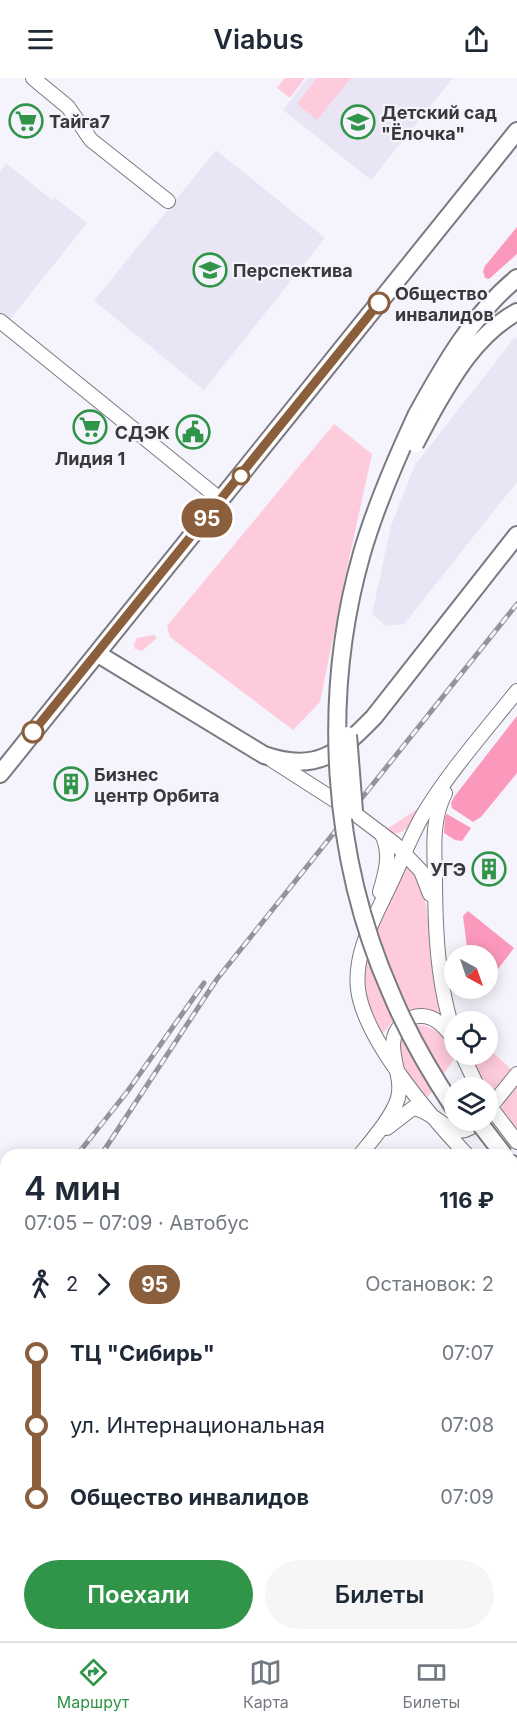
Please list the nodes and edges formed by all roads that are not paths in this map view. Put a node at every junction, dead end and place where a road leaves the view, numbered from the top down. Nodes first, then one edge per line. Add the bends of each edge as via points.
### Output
1 (33, 78) edge
2 (517, 131) edge
3 (168, 201) dead end
4 (517, 278) edge
5 (517, 312) edge
6 (0, 321) edge
7 (424, 414) junction
8 (221, 500) junction
9 (517, 536) edge
10 (98, 654) junction
11 (517, 691) edge
12 (264, 755) junction
13 (454, 772) junction
14 (0, 774) edge
15 (381, 833) junction
16 (406, 853) junction
17 (435, 917) junction
18 (369, 929) junction
19 (449, 1011) edge
20 (444, 1026) edge
21 (398, 1071) junction
22 (517, 1074) edge
23 (447, 1077) edge
24 (444, 1092) edge
25 (498, 1096) edge
26 (434, 1117) junction
27 (498, 1120) edge
28 (444, 1123) edge
29 (471, 1131) edge
30 (486, 1131) edge
31 (517, 1142) edge
32 (364, 1149) edge
33 (365, 1149) edge
34 (462, 1149) edge
35 (485, 1149) edge
36 (500, 1149) edge

1 - 3 street via 68,107 91,140
2 - 8 main road
4 - 7 main road via 495,298 450,356
5 - 7 main road via 495,327 471,352
6 - 8 street
7 - 23 main road, bridge via 372,555 351,663 348,727 354,817 376,922 415,1021
7 - 24 main road, bridge via 376,512 355,579 341,662 338,759 344,826 357,891 377,959 405,1026
8 - 10 main road
9 - 12 main road via 390,698 350,740 327,755 306,762 284,762
10 - 12 main road
10 - 14 main road
11 - 13 street
12 - 15 street
13 - 16 street via 423,815
13 - 17 street via 435,820
15 - 16 street
15 - 18 street via 388,858
16 - 17 street via 426,880
16 - 18 street
17 - 19 street
18 - 21 street via 359,965 358,989 374,1034
20 - 21 street via 420,1016 398,1029 393,1042
21 - 26 street
21 - 32 street via 400,1088 395,1106
22 - 25 street
26 - 28 street
26 - 33 street via 417,1108 407,1111
26 - 34 street
27 - 31 street
29 - 35 main road
30 - 36 main road, bridge

